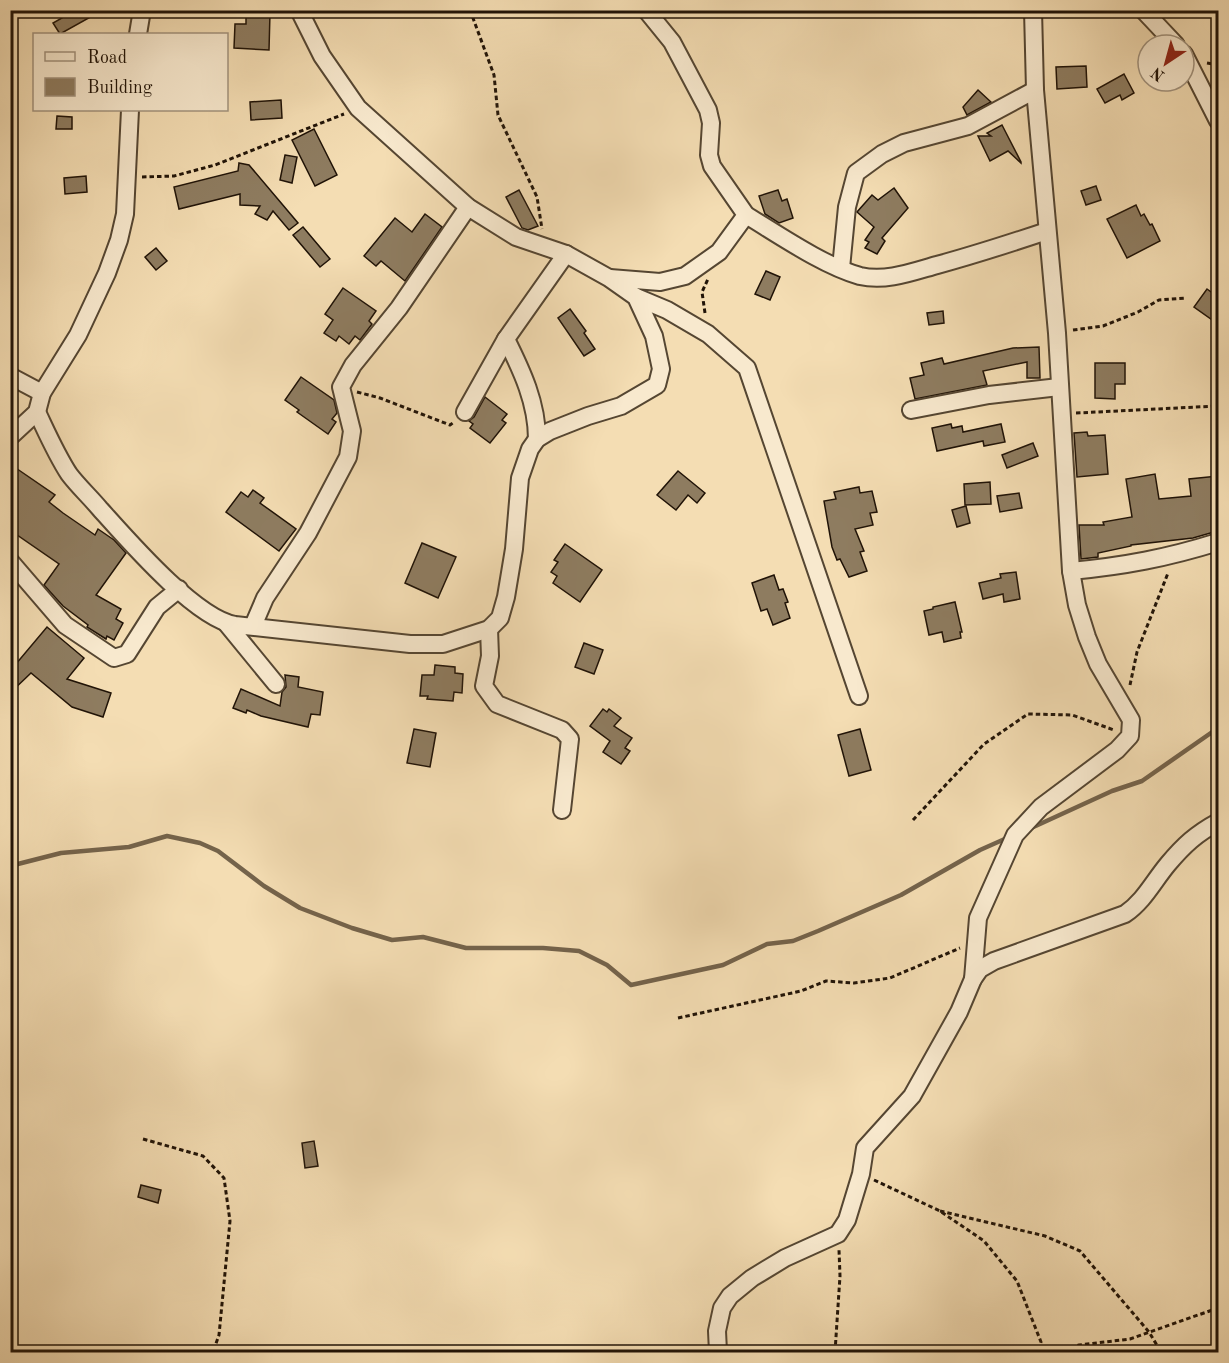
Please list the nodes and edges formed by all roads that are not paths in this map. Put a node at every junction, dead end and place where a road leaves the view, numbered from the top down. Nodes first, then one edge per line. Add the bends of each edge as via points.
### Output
1 (142, 10) edge
2 (299, 10) edge
3 (646, 10) edge
4 (1033, 10) edge
5 (1143, 10) edge
6 (138, 33) edge
7 (1165, 33) edge
8 (1196, 76) edge
9 (1035, 90) junction
10 (130, 111) edge
11 (1218, 121) edge
12 (468, 207) junction
13 (746, 215) junction
14 (1047, 231) junction
15 (566, 254) junction
16 (841, 268) junction
17 (609, 278) junction
18 (636, 297) junction
19 (506, 339) junction
20 (10, 376) edge
21 (1059, 387) junction
22 (42, 393) junction
23 (911, 410) dead end
24 (37, 412) junction
25 (465, 412) road end
26 (10, 437) edge
27 (537, 439) junction
28 (1218, 542) edge
29 (10, 561) edge
30 (1071, 571) junction
31 (178, 589) junction
32 (226, 623) junction
33 (253, 626) junction
34 (489, 629) junction
35 (276, 684) dead end
36 (859, 696) dead end
37 (562, 810) dead end
38 (1218, 822) edge
39 (973, 979) junction
40 (718, 1353) edge

1 - 6 street
2 - 12 street via 321,56 358,108
3 - 13 street via 672,42 708,110 712,166
4 - 9 street
5 - 7 street
8 - 11 street
9 - 14 street
9 - 16 street via 968,126 904,143 856,173 847,207
10 - 22 street via 125,214 119,240 78,335
12 - 15 street via 516,237
12 - 33 street via 341,387 352,431 348,457 308,533 265,598
13 - 16 street
13 - 17 street via 719,252 685,276 660,282
14 - 16 street via 890,278 861,276
14 - 21 street
15 - 17 street
15 - 19 street
17 - 18 street
18 - 27 street via 654,336 661,369 657,385 627,403 568,423
18 - 36 street via 708,334 747,368
19 - 25 street
19 - 27 street via 537,417
20 - 22 street
21 - 23 street
21 - 30 street
22 - 24 street
24 - 26 street
24 - 31 street via 70,475
27 - 34 street via 525,458 520,478 506,597 500,618
28 - 30 street via 1124,566
29 - 31 street via 65,625 114,658 127,654 157,607
30 - 39 street via 1091,646 1126,708 1131,720 1130,736 1118,750 1041,807 1015,835 978,918
31 - 32 street
32 - 33 street
32 - 35 street
33 - 34 street via 410,644 443,644
34 - 37 street via 490,656 484,686 497,704 562,730 570,739
38 - 39 street via 1196,834 1137,906 1125,914 994,961 980,969
39 - 40 street via 912,1096 865,1148 847,1220 838,1234 785,1258 730,1296 722,1308 717,1331

